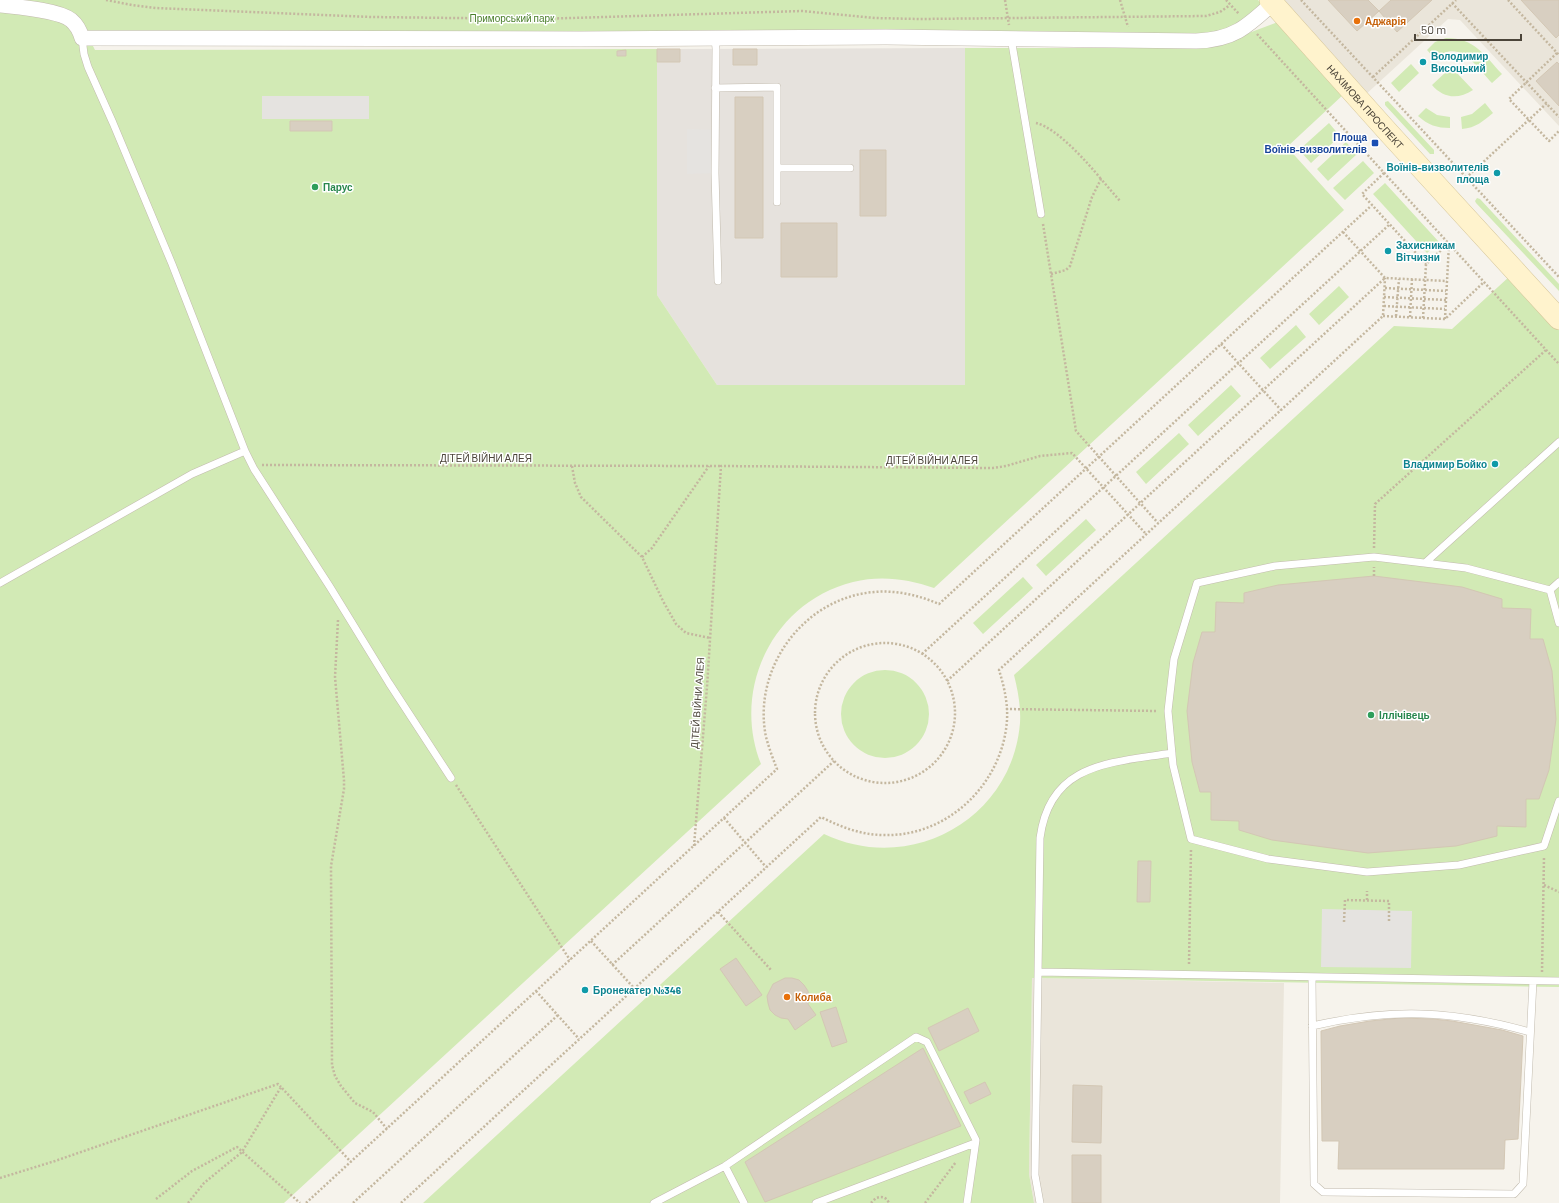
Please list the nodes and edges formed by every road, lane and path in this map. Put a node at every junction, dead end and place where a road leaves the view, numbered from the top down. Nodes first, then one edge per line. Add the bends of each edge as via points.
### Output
1 (106, 0) edge
2 (1005, 0) edge
3 (1120, 0) edge
4 (1301, 0) edge
5 (1456, 0) edge
6 (1508, 0) edge
7 (1272, 2) edge
8 (1452, 3) junction
9 (0, 5) edge
10 (1230, 5) dead end
11 (1125, 16) junction
12 (1008, 18) junction
13 (1249, 25) junction
14 (715, 37) junction
15 (82, 38) junction
16 (1011, 38) junction
17 (1131, 39) junction
18 (1558, 54) edge
19 (1372, 77) junction
20 (1526, 82) junction
21 (715, 88) junction
22 (1547, 104) junction
23 (1559, 117) edge
24 (1529, 120) junction
25 (1025, 123) junction
26 (1559, 131) edge
27 (777, 168) junction
28 (850, 168) dead end
29 (1384, 173) junction
30 (1466, 178) junction
31 (1101, 179) junction
32 (1120, 201) dead end
33 (777, 202) dead end
34 (1372, 205) junction
35 (1041, 214) joint
36 (1390, 224) junction
37 (1343, 232) junction
38 (1449, 243) junction
39 (1361, 251) junction
40 (1426, 264) junction
41 (1051, 274) junction
42 (1385, 278) junction
43 (1559, 278) edge
44 (1398, 279) junction
45 (1412, 279) junction
46 (1425, 280) junction
47 (718, 281) dead end
48 (1447, 281) junction
49 (1484, 282) junction
50 (1384, 288) junction
51 (1398, 288) junction
52 (1412, 289) junction
53 (1425, 290) junction
54 (1446, 291) junction
55 (1384, 297) junction
56 (1398, 298) junction
57 (1411, 298) junction
58 (1424, 299) junction
59 (1446, 300) junction
60 (1384, 306) junction
61 (1397, 307) junction
62 (1410, 308) junction
63 (1424, 308) junction
64 (1445, 309) junction
65 (1383, 316) junction
66 (1396, 316) junction
67 (1410, 317) junction
68 (1423, 318) junction
69 (1445, 319) junction
70 (1559, 319) edge
71 (1221, 344) junction
72 (1546, 350) junction
73 (1238, 364) junction
74 (1559, 364) edge
75 (1263, 390) junction
76 (1281, 410) junction
77 (1559, 442) edge
78 (245, 451) junction
79 (1099, 456) junction
80 (252, 465) junction
81 (572, 466) junction
82 (709, 466) junction
83 (721, 466) junction
84 (1086, 468) junction
85 (1117, 476) junction
86 (1104, 488) junction
87 (1141, 503) junction
88 (1128, 515) junction
89 (1158, 522) junction
90 (1146, 534) junction
91 (642, 557) junction
92 (1374, 557) junction
93 (1425, 563) junction
94 (1374, 576) dead end
95 (1559, 582) edge
96 (0, 583) edge
97 (1550, 590) junction
98 (340, 604) junction
99 (1559, 623) edge
100 (710, 638) junction
101 (922, 654) junction
102 (947, 681) junction
103 (1006, 709) junction
104 (1168, 711) junction
105 (1172, 753) junction
106 (834, 761) junction
107 (451, 778) joint
108 (1559, 801) edge
109 (724, 818) junction
110 (1191, 839) junction
111 (745, 842) junction
112 (694, 846) junction
113 (1544, 846) junction
114 (766, 867) junction
115 (1544, 885) junction
116 (1367, 890) dead end
117 (1559, 892) edge
118 (1367, 900) junction
119 (718, 912) junction
120 (1344, 922) dead end
121 (1389, 923) dead end
122 (591, 941) junction
123 (570, 960) junction
124 (612, 965) junction
125 (772, 971) dead end
126 (1038, 972) junction
127 (1189, 975) junction
128 (1312, 977) junction
129 (1533, 981) junction
130 (1542, 981) junction
131 (1559, 981) edge
132 (634, 988) junction
133 (536, 991) junction
134 (558, 1015) junction
135 (1312, 1026) junction
136 (1530, 1032) junction
137 (579, 1039) junction
138 (281, 1087) junction
139 (387, 1129) junction
140 (975, 1143) junction
141 (968, 1146) junction
142 (242, 1152) junction
143 (351, 1162) junction
144 (725, 1166) junction
145 (0, 1178) edge
146 (156, 1199) dead end
147 (188, 1203) edge
148 (300, 1203) edge
149 (306, 1203) edge
150 (354, 1203) edge
151 (400, 1203) edge
152 (654, 1203) edge
153 (744, 1203) edge
154 (816, 1203) edge
155 (871, 1203) edge
156 (889, 1203) edge
157 (924, 1203) edge
158 (967, 1203) edge
159 (1040, 1203) edge

1 - 12 path via 156,8 372,17 538,19 802,11 875,18
2 - 12 path
3 - 11 path
4 - 19 path
5 - 8 path
6 - 18 path
7 - 13 street
7 - 70 main road, НАХІМОВА ПРОСПЕКТ
8 - 19 path
8 - 20 path
9 - 15 street via 66,17 76,25
10 - 11 path via 1220,12 1206,16
11 - 12 path
11 - 17 path
12 - 16 path
13 - 17 street via 1210,41
13 - 29 path
14 - 15 street
14 - 16 street
14 - 21 lane
15 - 78 lane via 88,67 172,264
16 - 17 street
16 - 25 lane
18 - 20 path
19 - 30 path
20 - 22 path
20 - 24 path via 1509,99
21 - 27 lane via 777,87
21 - 47 lane
22 - 23 path
22 - 24 path
24 - 26 path via 1549,141
24 - 30 path
25 - 31 path via 1043,125 1051,130
25 - 35 lane
27 - 28 lane
27 - 33 lane
29 - 34 path via 1362,194
29 - 38 path
30 - 43 path
31 - 32 path
31 - 41 path via 1092,197 1070,266 1066,270
34 - 36 path
34 - 37 path
35 - 41 path
36 - 39 path
36 - 40 path
37 - 39 path
37 - 71 path
38 - 40 path
38 - 48 path
38 - 49 path
39 - 42 path
39 - 73 path
40 - 46 path
41 - 79 path via 1076,431
42 - 44 path
42 - 50 path
42 - 75 path
44 - 45 path
44 - 51 path
45 - 46 path
45 - 52 path
46 - 48 path
46 - 53 path
48 - 54 path
49 - 69 path
49 - 72 path
50 - 51 path
50 - 55 path
51 - 52 path
51 - 56 path
52 - 53 path
52 - 57 path
53 - 54 path
53 - 58 path
54 - 59 path
55 - 56 path
55 - 60 path
56 - 57 path
56 - 61 path
57 - 58 path
57 - 62 path
58 - 59 path
58 - 63 path
59 - 64 path
60 - 61 path
60 - 65 path
61 - 62 path
61 - 66 path
62 - 63 path
62 - 67 path
63 - 64 path
63 - 68 path
64 - 69 path
65 - 66 path
65 - 76 path
66 - 67 path
67 - 68 path
68 - 69 path
71 - 73 path
71 - 79 path
72 - 74 path
72 - 92 path via 1375,504
73 - 75 path
73 - 85 path
75 - 76 path
75 - 87 path
76 - 89 path
77 - 93 lane
78 - 80 lane
78 - 96 lane via 192,474
79 - 84 path
79 - 85 path
80 - 81 path, ДІТЕЙ ВІЙНИ АЛЕЯ
80 - 98 lane
81 - 82 path, ДІТЕЙ ВІЙНИ АЛЕЯ
81 - 91 path via 575,484 581,497
82 - 83 path, ДІТЕЙ ВІЙНИ АЛЕЯ
82 - 91 path via 652,548
83 - 84 path, ДІТЕЙ ВІЙНИ АЛЕЯ via 993,468 1040,456 1072,452
83 - 100 path, ДІТЕЙ ВІЙНИ АЛЕЯ
84 - 86 path
84 - 109 path via 938,604 906,594 873,592 835,603 798,628 778,655 771,671 765,698 766,737 777,769
85 - 86 path
85 - 87 path
86 - 88 path
86 - 101 path
87 - 88 path
87 - 89 path
88 - 90 path
88 - 102 path
89 - 90 path
90 - 103 path via 999,670
91 - 100 path via 676,624 686,633
92 - 93 lane
92 - 94 path
92 - 104 lane via 1275,566 1197,583 1174,659
93 - 97 lane via 1466,568
95 - 97 lane
97 - 99 lane
98 - 107 lane
98 - 139 path via 335,677 344,789 331,866 332,1065 341,1086 355,1103 373,1112
100 - 112 path, ДІТЕЙ ВІЙНИ АЛЕЯ
101 - 102 path via 937,666
101 - 106 path via 906,646 882,643 870,645 848,654 830,671 818,692 815,717 821,740
102 - 106 path via 954,698 952,734 941,756 923,773 900,782 876,783 853,776
103 - 104 path
103 - 114 path via 1005,736 994,768 975,796 963,808 934,825 902,834 868,834 821,817
104 - 105 lane
105 - 110 lane
105 - 126 lane via 1104,764 1072,779 1056,795 1041,827
106 - 111 path
107 - 123 path
108 - 113 lane
109 - 111 path
109 - 112 path
110 - 113 lane via 1268,859 1367,872 1459,864
110 - 127 path
111 - 114 path
111 - 124 path
112 - 122 path
113 - 115 path
114 - 119 path
115 - 117 path
115 - 130 path
116 - 118 path
118 - 120 path via 1345,900
118 - 121 path via 1389,901
119 - 125 path
119 - 132 path
122 - 123 path
122 - 124 path
123 - 133 path
124 - 132 path
126 - 127 lane
126 - 159 lane via 1035,1175
127 - 128 lane
128 - 129 lane
128 - 135 lane
129 - 130 lane
129 - 136 lane
130 - 131 lane
132 - 137 path
133 - 134 path
133 - 139 path
134 - 137 path
134 - 150 path
135 - 136 lane via 1368,1015 1398,1013 1469,1018
135 - 136 lane via 1314,1184 1323,1192 1514,1194 1522,1184
137 - 151 path
138 - 142 path
138 - 143 path
138 - 145 path via 278,1084
139 - 143 path
140 - 141 lane
140 - 144 lane via 976,1140 927,1042 916,1037
140 - 158 lane
141 - 154 lane
141 - 157 path
142 - 146 path via 237,1147 192,1171
142 - 147 path via 204,1183
142 - 148 path
143 - 149 path
144 - 152 lane
144 - 153 lane
155 - 156 path via 882,1197

